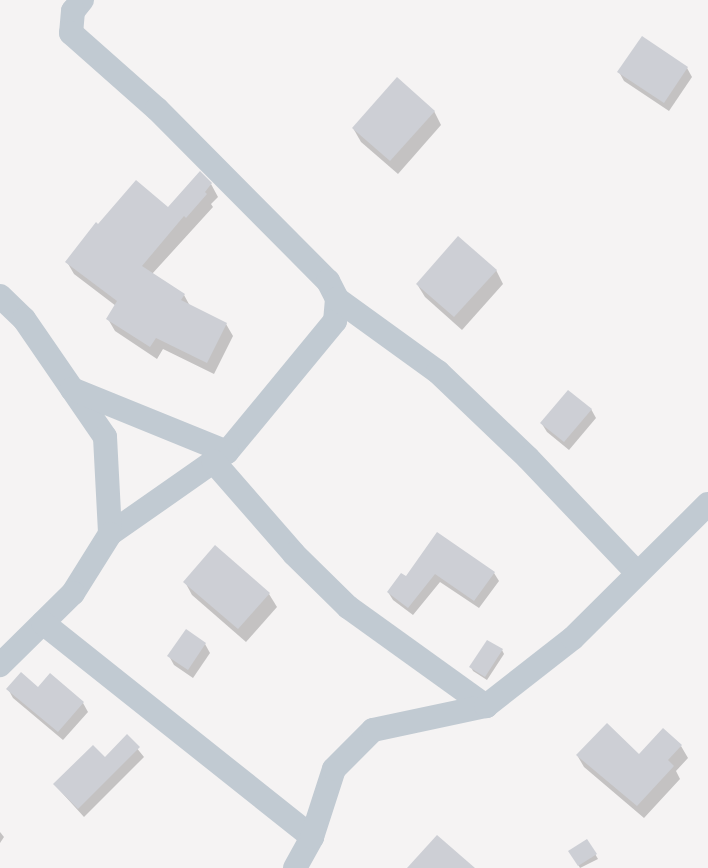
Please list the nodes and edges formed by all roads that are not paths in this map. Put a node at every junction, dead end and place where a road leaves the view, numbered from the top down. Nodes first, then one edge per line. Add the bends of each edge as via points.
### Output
1 (82, 0) edge
2 (0, 296) edge
3 (337, 299) junction
4 (72, 389) junction
5 (220, 456) junction
6 (708, 504) edge
7 (110, 534) junction
8 (637, 573) junction
9 (43, 623) junction
10 (0, 665) edge
11 (486, 706) junction
12 (312, 837) junction
13 (295, 868) edge

1 - 3 street via 73,11 71,32 157,109 328,281
2 - 4 street via 24,319
3 - 5 street via 335,321
3 - 8 street via 438,372 528,458
4 - 5 street
4 - 7 street via 105,437
5 - 7 street
5 - 11 street via 294,554 348,607
6 - 8 street
7 - 9 street via 73,593
8 - 11 street via 573,638
9 - 10 street
9 - 12 street
11 - 12 street via 373,730 334,770
12 - 13 street

